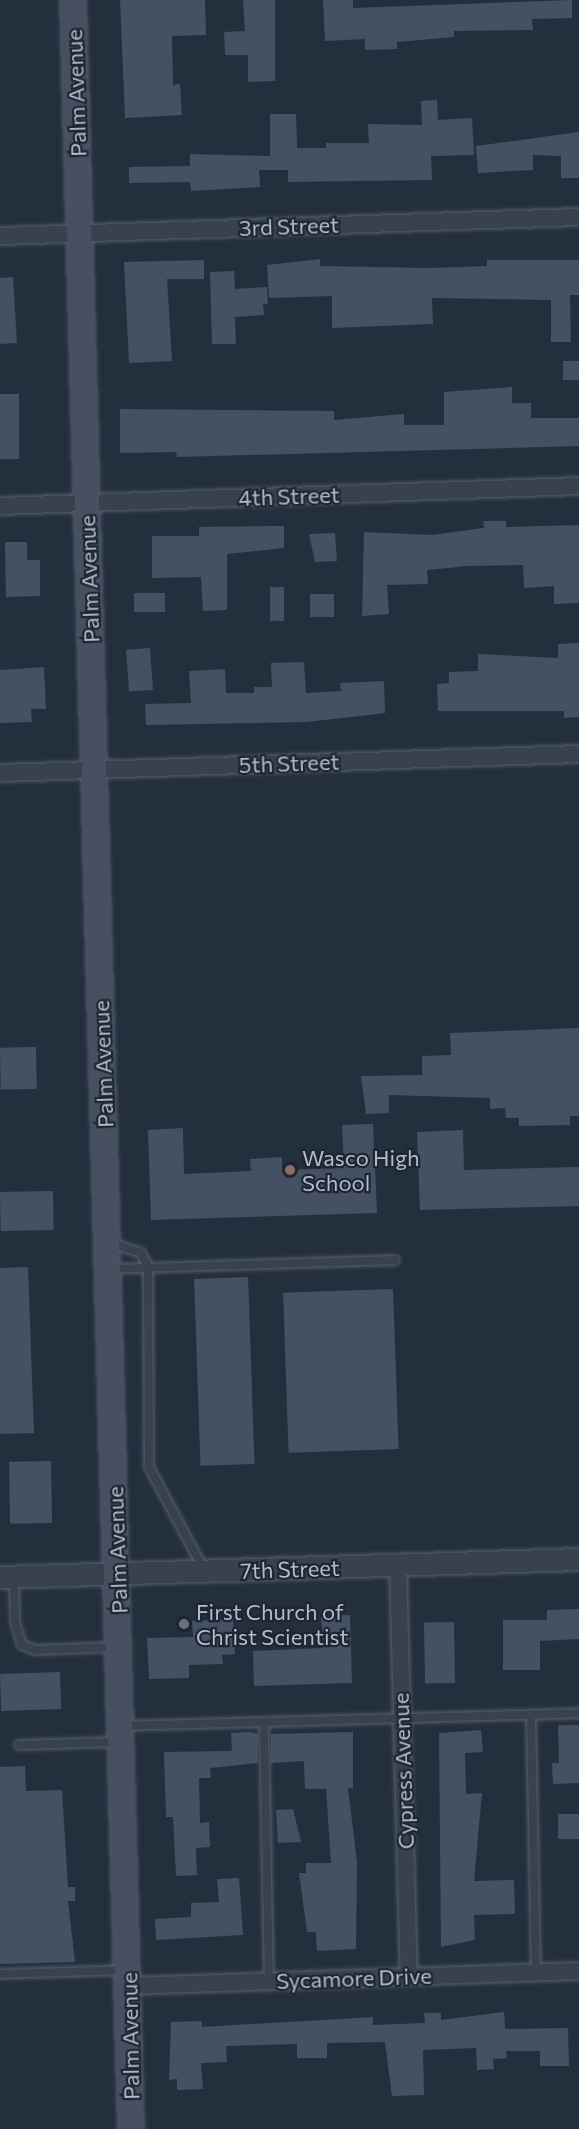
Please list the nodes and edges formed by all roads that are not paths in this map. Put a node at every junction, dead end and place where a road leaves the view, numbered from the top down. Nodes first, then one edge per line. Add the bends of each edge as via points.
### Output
1 (73, 0) edge
2 (579, 217) edge
3 (80, 233) junction
4 (0, 236) edge
5 (579, 486) edge
6 (87, 502) junction
7 (0, 506) edge
8 (579, 754) edge
9 (95, 769) junction
10 (0, 773) edge
11 (108, 1242) junction
12 (395, 1260) dead end
13 (148, 1267) junction
14 (109, 1269) junction
15 (579, 1559) edge
16 (398, 1565) junction
17 (205, 1572) junction
18 (117, 1574) junction
19 (7, 1577) edge
20 (119, 1647) junction
21 (579, 1713) edge
22 (531, 1715) junction
23 (402, 1719) junction
24 (264, 1722) junction
25 (122, 1734) junction
26 (19, 1745) dead end
27 (579, 1971) edge
28 (536, 1972) junction
29 (0, 1974) edge
30 (409, 1977) junction
31 (129, 1978) junction
32 (269, 1981) junction
33 (131, 2129) edge

1 - 3 main road, Palm Avenue
2 - 3 street, 3rd Street
3 - 4 street, 3rd Street
3 - 6 main road, Palm Avenue
5 - 6 street, 4th Street
6 - 7 street, 4th Street
6 - 9 main road, Palm Avenue
8 - 9 street, 5th Street
9 - 10 street, 5th Street
9 - 11 main road, Palm Avenue
11 - 13 lane via 141,1253
11 - 14 main road, Palm Avenue
12 - 13 lane
13 - 14 lane
13 - 17 lane via 149,1467
14 - 18 main road, Palm Avenue
15 - 16 street, 7th Street
16 - 17 street, 7th Street
16 - 23 street, Cypress Avenue
17 - 18 street, 7th Street
18 - 19 street, 7th Street
18 - 20 main road, Palm Avenue
19 - 20 lane via 22,1645 35,1650
20 - 25 main road, Palm Avenue
21 - 22 lane
22 - 23 lane
22 - 28 lane
23 - 24 lane
23 - 30 street, Cypress Avenue
24 - 25 lane
24 - 32 lane
25 - 26 lane
25 - 31 main road, Palm Avenue
27 - 28 street, Sycamore Drive
28 - 30 street, Sycamore Drive
29 - 31 lane
30 - 32 street, Sycamore Drive
31 - 32 street, Sycamore Drive
31 - 33 main road, Palm Avenue

